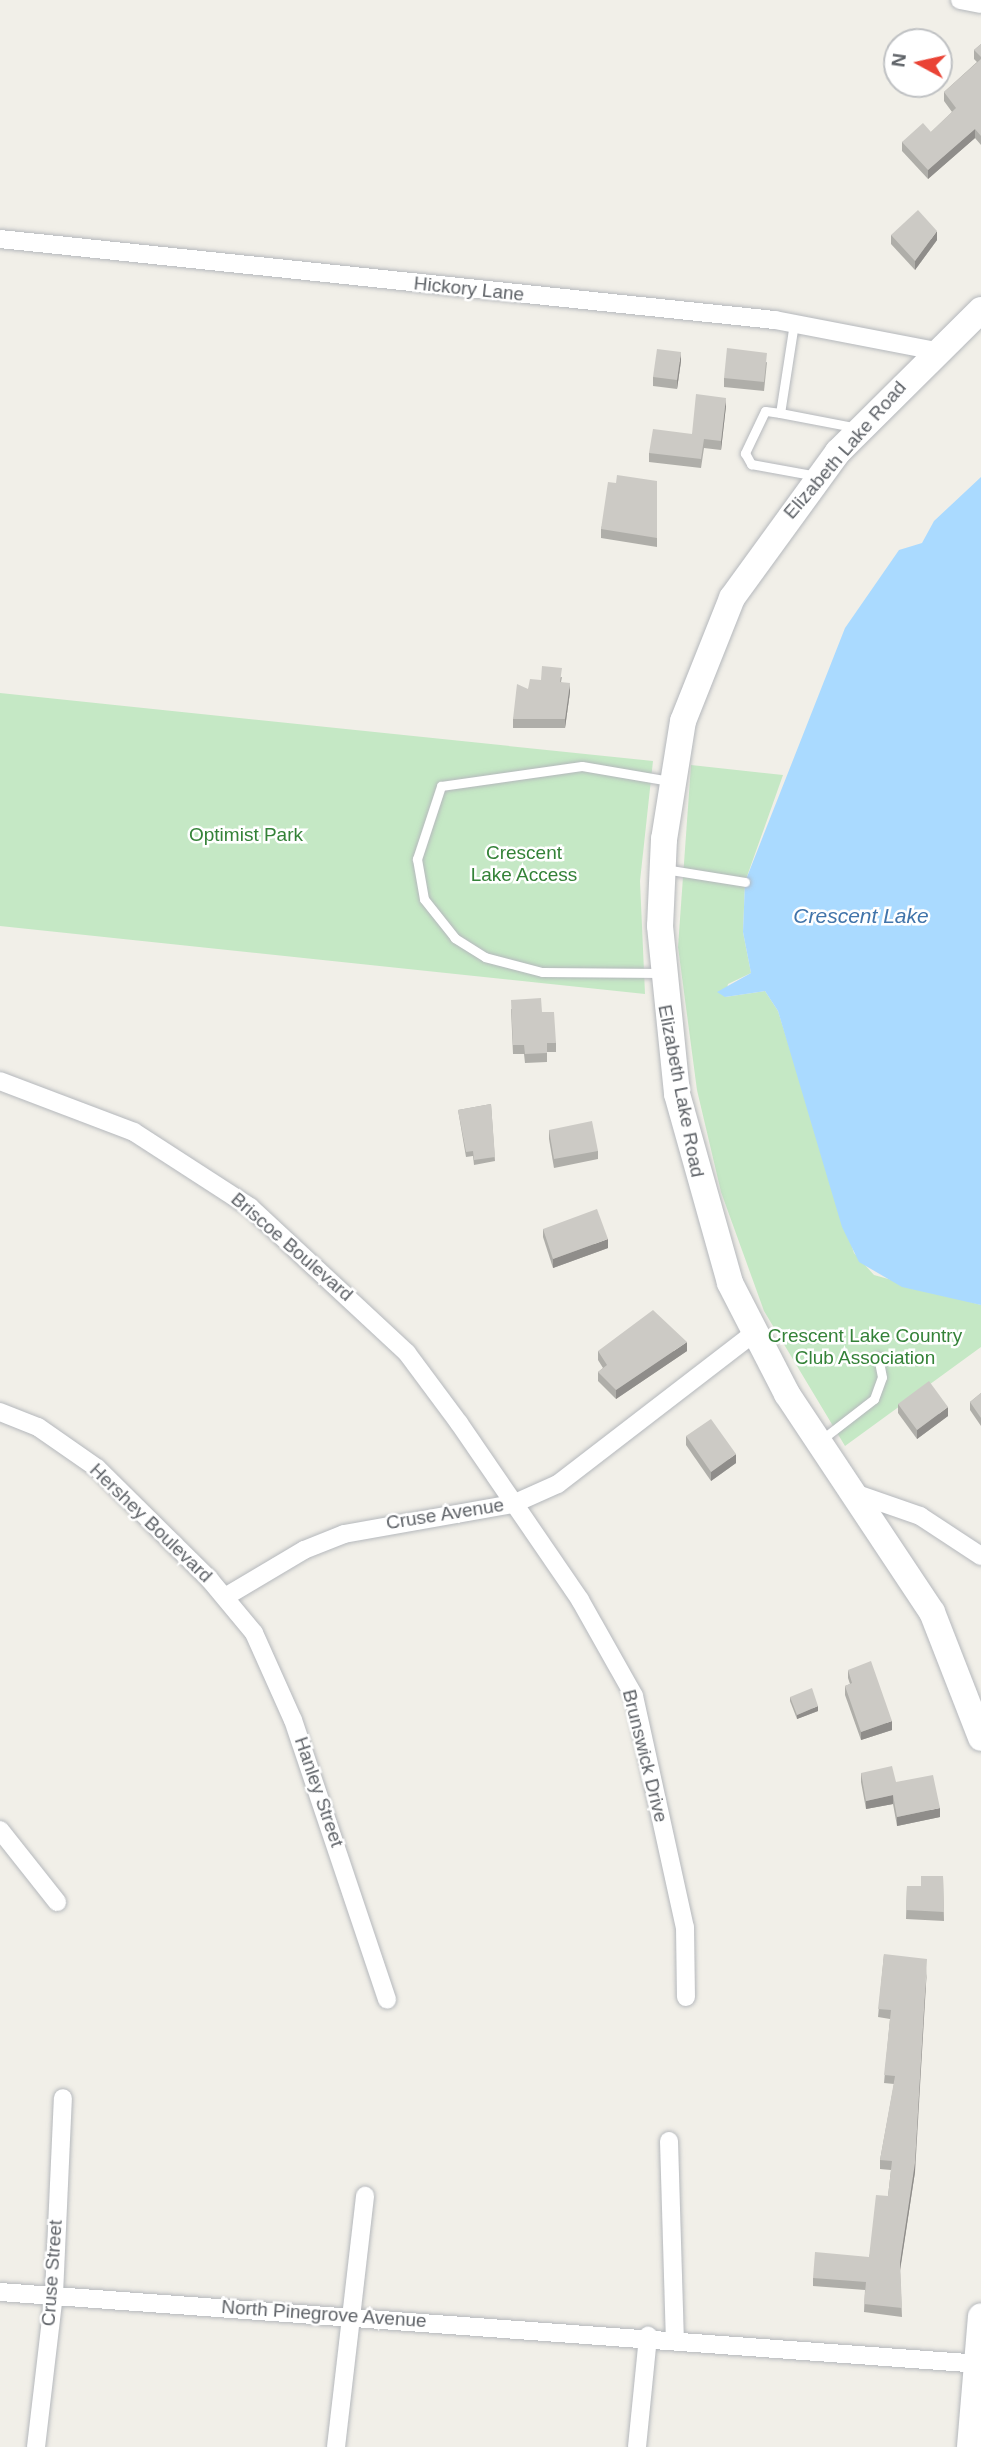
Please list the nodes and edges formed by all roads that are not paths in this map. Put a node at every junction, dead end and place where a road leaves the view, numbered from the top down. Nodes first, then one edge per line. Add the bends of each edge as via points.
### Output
1 (960, 0) edge
2 (981, 4) edge
3 (0, 239) edge
4 (981, 310) edge
5 (794, 323) junction
6 (936, 351) junction
7 (780, 413) junction
8 (859, 428) junction
9 (817, 477) junction
10 (671, 781) junction
11 (662, 869) junction
12 (745, 883) dead end
13 (662, 973) junction
14 (0, 1081) edge
15 (753, 1334) junction
16 (878, 1356) dead end
17 (0, 1412) edge
18 (819, 1441) junction
19 (857, 1494) junction
20 (513, 1504) junction
21 (981, 1556) edge
22 (225, 1597) junction
23 (981, 1738) edge
24 (0, 1830) edge
25 (57, 1902) dead end
26 (686, 1997) dead end
27 (387, 2000) dead end
28 (63, 2098) dead end
29 (668, 2141) dead end
30 (365, 2196) dead end
31 (0, 2292) edge
32 (54, 2294) junction
33 (351, 2316) junction
34 (981, 2316) edge
35 (648, 2336) junction
36 (675, 2338) junction
37 (979, 2364) edge
38 (36, 2447) edge
39 (336, 2447) edge
40 (637, 2447) edge
41 (970, 2447) edge

1 - 2 street
3 - 5 street, Hickory Lane
4 - 6 street, Elizabeth Lake Road
5 - 6 street, Hickory Lane
5 - 7 lane
6 - 8 street, Elizabeth Lake Road
7 - 8 lane
7 - 9 lane via 765,411 751,431 746,453 751,464
8 - 9 street, Elizabeth Lake Road
9 - 10 street, Elizabeth Lake Road via 758,556 721,620 691,694
10 - 11 street, Elizabeth Lake Road
10 - 13 lane via 582,766 441,786 417,859 424,899 455,938 485,957 542,972
11 - 12 lane
11 - 13 street, Elizabeth Lake Road
13 - 15 street, Elizabeth Lake Road via 694,1171
14 - 20 street, Briscoe Boulevard via 134,1132 250,1208 407,1353
15 - 18 street, Elizabeth Lake Road
15 - 20 street, Cruse Avenue via 638,1428 558,1483
16 - 18 lane via 882,1377 874,1399
17 - 22 street, Hershey Boulevard via 38,1427 97,1468
18 - 19 street, Elizabeth Lake Road
19 - 21 street via 920,1516
19 - 23 street, Elizabeth Lake Road via 935,1618
20 - 22 street, Cruse Avenue via 344,1534 304,1550
20 - 26 street, Brunswick Drive via 580,1600 634,1696 685,1927
22 - 27 street, Hanley Street via 254,1633 293,1720
24 - 25 street
28 - 32 street, Cruse Street
29 - 36 street
30 - 33 street
31 - 32 street, North Pinegrove Avenue
32 - 33 street, North Pinegrove Avenue
32 - 38 street, Cruse Street
33 - 35 street, North Pinegrove Avenue
33 - 39 street
34 - 37 street
35 - 36 street, North Pinegrove Avenue
35 - 40 street
36 - 37 street
37 - 41 street

